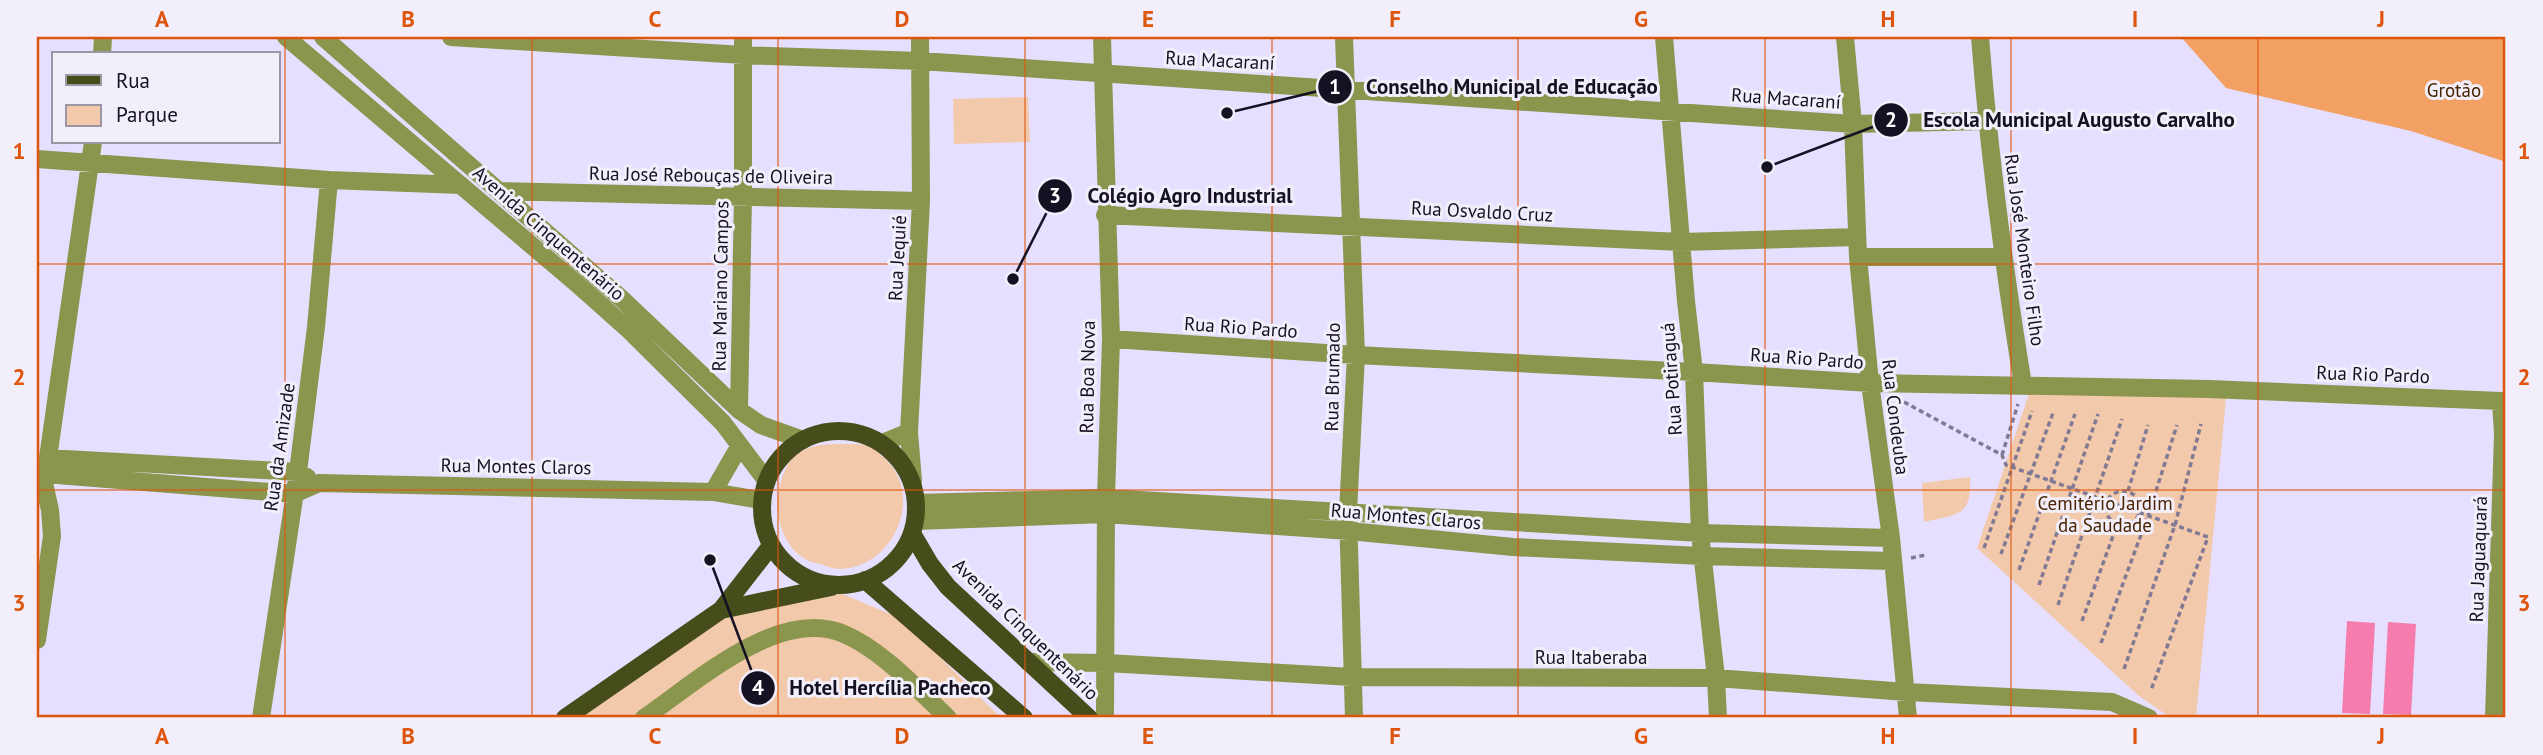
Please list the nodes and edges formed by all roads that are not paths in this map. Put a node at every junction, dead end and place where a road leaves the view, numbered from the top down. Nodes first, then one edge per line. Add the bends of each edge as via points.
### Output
1 (286, 37) edge
2 (323, 37) edge
3 (451, 37) edge
4 (920, 37) edge
5 (1102, 37) edge
6 (1344, 37) edge
7 (1664, 37) edge
8 (1846, 37) edge
9 (1980, 37) edge
10 (743, 46) edge
11 (920, 61) junction
12 (1103, 74) junction
13 (1346, 88) junction
14 (1670, 111) junction
15 (1987, 121) junction
16 (1853, 124) junction
17 (93, 144) edge
18 (37, 159) edge
19 (92, 162) junction
20 (328, 180) junction
21 (461, 186) junction
22 (500, 191) junction
23 (743, 196) junction
24 (920, 201) junction
25 (1105, 215) junction
26 (1351, 226) junction
27 (1857, 237) junction
28 (1681, 242) junction
29 (1858, 257) junction
30 (2002, 257) junction
31 (1111, 339) junction
32 (1356, 355) junction
33 (1694, 372) junction
34 (1870, 383) junction
35 (2023, 385) junction
36 (2501, 401) joint
37 (739, 410) junction
38 (909, 432) junction
39 (803, 440) junction
40 (882, 443) junction
41 (739, 447) junction
42 (299, 472) junction
43 (43, 477) edge
44 (766, 480) junction
45 (913, 481) junction
46 (319, 483) junction
47 (712, 492) junction
48 (294, 494) junction
49 (760, 500) junction
50 (917, 503) junction
51 (1106, 506) junction
52 (1348, 512) junction
53 (915, 528) junction
54 (1349, 531) junction
55 (1700, 533) junction
56 (2503, 535) edge
57 (44, 537) edge
58 (1891, 537) junction
59 (770, 548) junction
60 (1702, 556) junction
61 (1893, 561) junction
62 (865, 580) junction
63 (840, 585) junction
64 (721, 610) junction
65 (37, 640) edge
66 (1028, 662) junction
67 (1107, 663) junction
68 (1352, 677) junction
69 (1716, 678) junction
70 (1907, 692) junction
71 (261, 718) edge
72 (565, 718) edge
73 (644, 718) edge
74 (948, 718) edge
75 (1024, 718) edge
76 (1089, 718) edge
77 (1105, 718) edge
78 (1354, 718) edge
79 (1718, 718) edge
80 (1908, 718) edge
81 (2149, 718) edge
82 (2494, 718) edge

1 - 21 street, Avenida Cinquentenário
2 - 22 street, Avenida Cinquentenário
3 - 10 street, Rua Macaraní
4 - 11 street, Rua Jequié
5 - 12 street, Rua Boa Nova
6 - 13 street, Rua Brumado
7 - 14 street, Rua Potiraguá
8 - 16 street, Rua Condeuba
9 - 15 street, Rua José Monteiro Filho
10 - 11 street, Rua Macaraní
10 - 23 street, Rua Mariano Campos
11 - 12 street, Rua Macaraní
11 - 24 street, Rua Jequié
12 - 13 street, Rua Macaraní
12 - 25 street, Rua Boa Nova
13 - 14 street, Rua Macaraní
13 - 26 street, Rua Brumado
14 - 16 street, Rua Macaraní
14 - 28 street, Rua Potiraguá
15 - 16 street, Rua Macaraní
15 - 30 street, Rua José Monteiro Filho
16 - 27 street, Rua Condeuba
17 - 19 street
18 - 19 street
19 - 20 street
19 - 43 street
20 - 21 street
20 - 42 street, Rua da Amizade
21 - 41 street, Avenida Cinquentenário via 648,348 723,423
22 - 23 street, Rua José Rebouças de Oliveira
22 - 37 street, Avenida Cinquentenário
23 - 24 street, Rua José Rebouças de Oliveira
23 - 37 street, Rua Mariano Campos
24 - 38 street, Rua Jequié
25 - 26 street, Rua Osvaldo Cruz
25 - 31 street, Rua Boa Nova
26 - 28 street, Rua Osvaldo Cruz
26 - 32 street, Rua Brumado
27 - 28 street, Rua Osvaldo Cruz
27 - 29 street, Rua Condeuba
28 - 33 street, Rua Potiraguá
29 - 30 street
29 - 34 street, Rua Condeuba
30 - 35 street, Rua José Monteiro Filho
31 - 32 street, Rua Rio Pardo
31 - 51 street, Rua Boa Nova
32 - 33 street, Rua Rio Pardo
32 - 52 street, Rua Brumado
33 - 34 street, Rua Rio Pardo
33 - 55 street, Rua Potiraguá
34 - 35 street, Rua Rio Pardo
34 - 58 street, Rua Condeuba
35 - 36 street, Rua Rio Pardo
36 - 56 street, Rua Jaguaquará
37 - 39 street, Avenida Cinquentenário via 761,425
38 - 40 street
38 - 45 street, Rua Jequié
39 - 40 main road via 840,433
39 - 44 main road via 784,452
40 - 45 main road via 900,459
41 - 44 street, Avenida Cinquentenário
41 - 47 street
42 - 43 street, Rua Montes Claros
42 - 46 street, Rua Montes Claros
42 - 48 street, Rua da Amizade
43 - 48 street, Rua Montes Claros
43 - 57 street via 50,510
44 - 49 main road
45 - 50 main road
46 - 47 street, Rua Montes Claros
46 - 48 street, Rua Montes Claros
47 - 49 street, Rua Montes Claros
48 - 71 street, Rua da Amizade
49 - 59 main road
50 - 51 street, Rua Montes Claros
50 - 53 main road
51 - 52 street, Rua Montes Claros
51 - 53 street, Rua Montes Claros
51 - 54 street, Rua Montes Claros
51 - 67 street, Rua Boa Nova
52 - 54 street, Rua Brumado
52 - 55 street, Rua Montes Claros
53 - 62 main road via 900,556
53 - 66 main road, Avenida Cinquentenário via 930,564 948,587
54 - 60 street, Rua Montes Claros via 1513,547
54 - 68 street, Rua Brumado
55 - 58 street, Rua Montes Claros
55 - 60 street, Rua Potiraguá
56 - 82 street, Rua Jaguaquará
57 - 65 street
58 - 61 street, Rua Condeuba
59 - 63 main road via 798,574 818,583
59 - 64 main road
60 - 61 street, Rua Montes Claros
60 - 69 street, Rua Potiraguá
61 - 70 street, Rua Condeuba
62 - 63 main road
62 - 75 main road
63 - 64 main road
64 - 72 main road
66 - 67 street, Rua Itaberaba
66 - 76 main road, Avenida Cinquentenário
67 - 68 street, Rua Itaberaba
67 - 77 street, Rua Boa Nova
68 - 69 street, Rua Itaberaba
68 - 78 street, Rua Brumado
69 - 70 street, Rua Itaberaba
69 - 79 street, Rua Potiraguá
70 - 80 street, Rua Condeuba
70 - 81 street, Rua Itaberaba via 2112,702
73 - 74 street via 760,640 789,629 815,627 843,633 873,651

